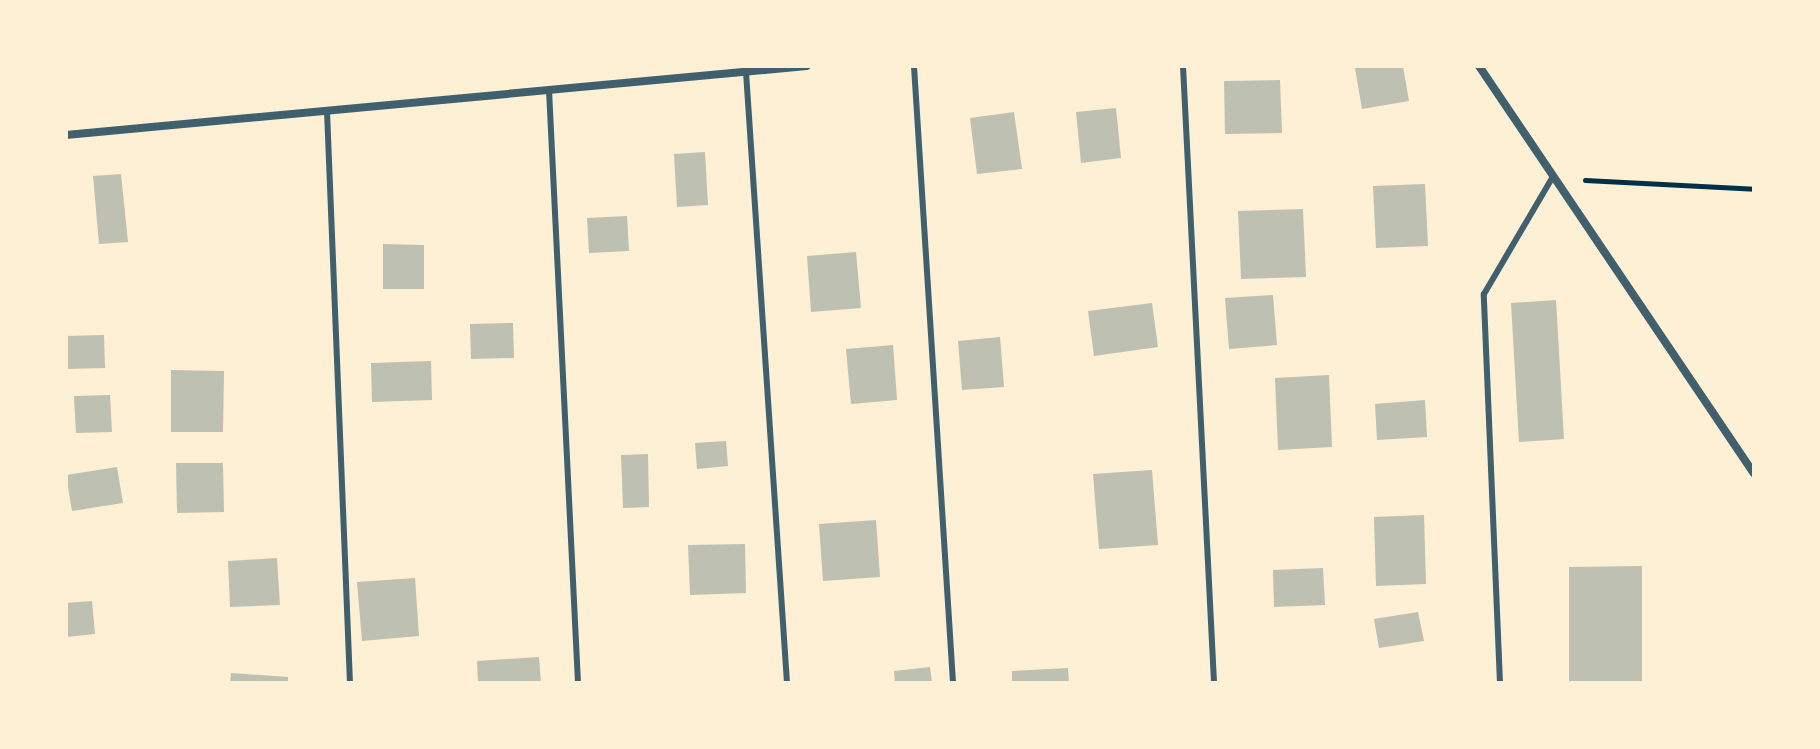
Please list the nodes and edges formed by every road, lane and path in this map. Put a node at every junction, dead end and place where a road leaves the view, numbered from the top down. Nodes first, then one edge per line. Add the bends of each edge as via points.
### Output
1 (807, 66) edge
2 (914, 66) edge
3 (1183, 66) edge
4 (1479, 66) edge
5 (746, 72) junction
6 (549, 90) junction
7 (327, 111) junction
8 (66, 135) edge
9 (1552, 178) junction
10 (1754, 189) edge
11 (1754, 473) edge
12 (350, 683) edge
13 (578, 683) edge
14 (787, 683) edge
15 (953, 683) edge
16 (1214, 683) edge
17 (1500, 683) edge

1 - 5 street
2 - 15 lane
3 - 16 lane
4 - 9 street
5 - 6 street
5 - 14 lane
6 - 7 street
6 - 13 lane
7 - 8 street
7 - 12 lane
9 - 10 path
9 - 11 street
9 - 17 lane via 1484,294

